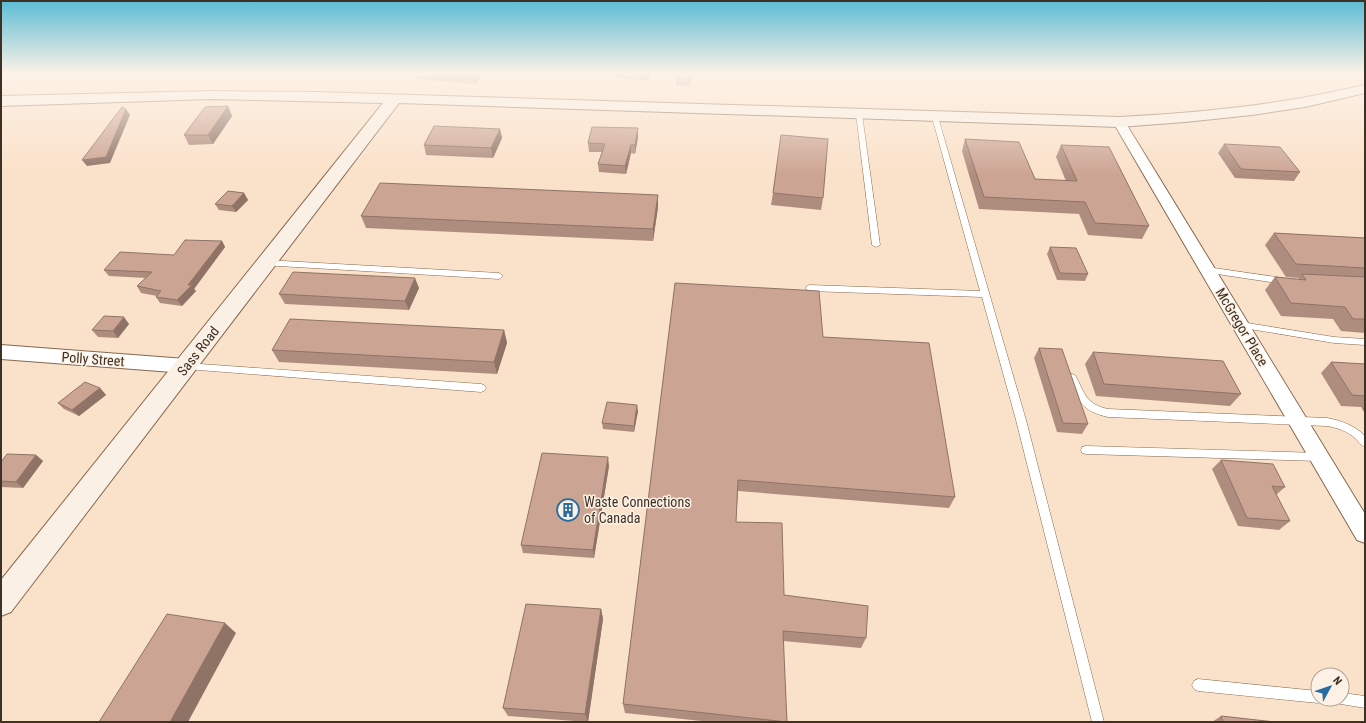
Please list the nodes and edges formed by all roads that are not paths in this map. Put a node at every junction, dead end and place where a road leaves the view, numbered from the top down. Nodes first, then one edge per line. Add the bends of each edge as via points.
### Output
1 (387, 108) edge
2 (664, 108) edge
3 (1269, 108) edge
4 (858, 114) junction
5 (935, 117) junction
6 (1119, 122) junction
7 (876, 245) dead end
8 (265, 263) junction
9 (1208, 270) junction
10 (499, 276) dead end
11 (1295, 282) edge
12 (809, 288) dead end
13 (986, 294) junction
14 (1241, 325) junction
15 (1365, 342) edge
16 (1, 352) edge
17 (186, 366) junction
18 (1072, 377) edge
19 (481, 388) dead end
20 (1298, 421) junction
21 (1365, 443) edge
22 (1086, 450) dead end
23 (1319, 457) junction
24 (1364, 529) edge
25 (1, 602) edge
26 (1198, 685) dead end
27 (1310, 696) edge
28 (1350, 700) edge
29 (1365, 702) edge
30 (1098, 722) edge

1 - 8 street, Sass Road
2 - 4 street
3 - 6 street via 1177,119
4 - 5 street
4 - 7 lane
5 - 6 street
5 - 13 lane
6 - 9 street, McGregor Place
8 - 10 lane
8 - 17 street, Sass Road
9 - 11 lane
9 - 14 street, McGregor Place
12 - 13 lane
13 - 30 lane
14 - 15 lane via 1334,340
14 - 20 street, McGregor Place
16 - 17 street, Polly Street
17 - 19 lane
17 - 25 street, Sass Road
18 - 20 lane via 1084,402 1095,411
20 - 21 lane via 1339,424 1350,429
20 - 23 street, McGregor Place
22 - 23 lane
23 - 24 street, McGregor Place
26 - 27 lane
28 - 29 lane

